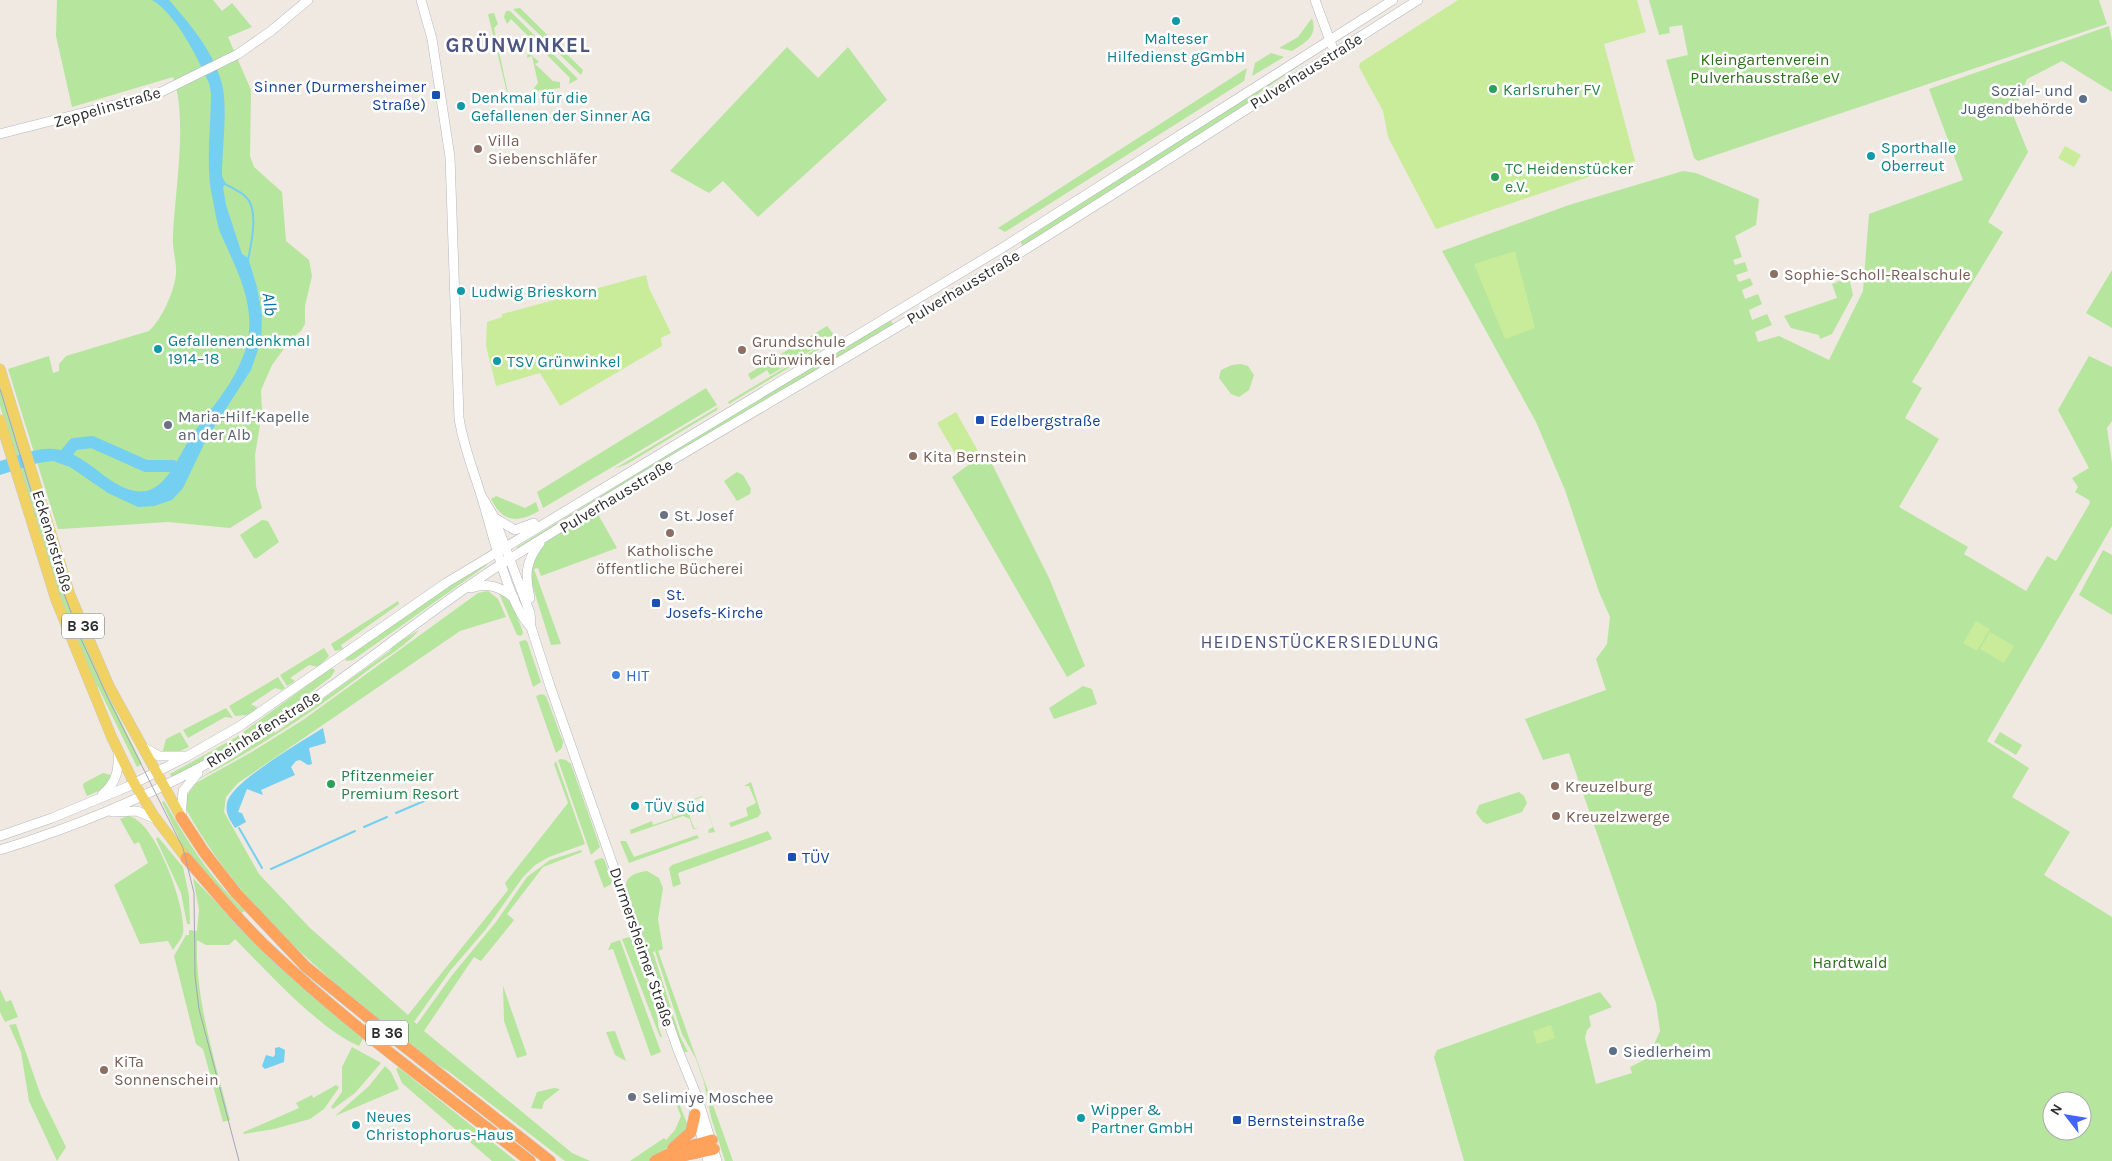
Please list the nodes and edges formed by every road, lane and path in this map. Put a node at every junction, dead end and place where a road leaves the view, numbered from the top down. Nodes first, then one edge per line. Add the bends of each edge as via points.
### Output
1 (308, 0) edge
2 (421, 0) edge
3 (1315, 0) edge
4 (1393, 0) edge
5 (1418, 0) edge
6 (1330, 40) junction
7 (1335, 53) junction
8 (0, 134) edge
9 (0, 369) edge
10 (0, 420) edge
11 (481, 494) junction
12 (569, 508) junction
13 (494, 517) junction
14 (544, 539) junction
15 (501, 549) junction
16 (506, 562) junction
17 (449, 600) junction
18 (515, 600) junction
19 (530, 614) junction
20 (531, 627) junction
21 (141, 746) junction
22 (118, 751) junction
23 (188, 756) junction
24 (206, 765) junction
25 (156, 773) junction
26 (134, 783) junction
27 (164, 787) junction
28 (142, 796) junction
29 (96, 800) junction
30 (104, 813) junction
31 (181, 817) junction
32 (156, 819) junction
33 (0, 836) edge
34 (0, 850) edge
35 (186, 858) joint
36 (693, 1091) junction
37 (695, 1114) junction
38 (708, 1149) edge
39 (536, 1150) junction
40 (663, 1160) edge
41 (530, 1161) edge
42 (550, 1161) edge
43 (560, 1161) edge
44 (717, 1161) edge

1 - 8 main road, Zeppelinstraße via 260,40 222,63 158,94
2 - 11 main road via 432,39 450,163 459,418 463,442
3 - 6 main road
4 - 6 main road, Pulverhausstraße
5 - 7 main road, Pulverhausstraße
6 - 7 main road
6 - 12 main road, Pulverhausstraße via 1002,248
7 - 14 main road, Pulverhausstraße via 1010,259
9 - 21 main road, Eckenerstraße / B 36 via 70,595 97,660
10 - 22 main road, Eckenerstraße / B 36 via 56,600
11 - 13 main road
11 - 15 main road
12 - 13 main road via 515,530
12 - 15 main road, Pulverhausstraße
13 - 15 main road
14 - 16 main road, Pulverhausstraße
14 - 19 main road via 526,568
15 - 16 main road
15 - 23 main road, Rheinhafenstraße via 404,610 247,721
16 - 17 main road, Rheinhafenstraße
16 - 18 main road
16 - 19 main road
17 - 18 main road via 480,584 499,588
17 - 24 main road, Rheinhafenstraße via 303,706
18 - 20 main road via 523,620
19 - 20 main road
20 - 36 main road, Durmersheimer Straße
21 - 23 main road via 159,756
21 - 25 main road, Eckenerstraße / B 36
22 - 26 main road, Eckenerstraße / B 36
22 - 29 main road via 114,782
23 - 25 main road, Rheinhafenstraße
24 - 27 main road, Rheinhafenstraße
24 - 31 main road via 183,791
25 - 26 main road, Rheinhafenstraße
25 - 27 main road, Eckenerstraße / B 36
26 - 28 main road, Eckenerstraße / B 36
26 - 29 main road, Rheinhafenstraße
27 - 28 main road, Rheinhafenstraße
27 - 31 main road, B 36
28 - 30 main road, Rheinhafenstraße
28 - 32 main road, B 36
29 - 33 main road, Rheinhafenstraße
30 - 32 main road via 137,811
30 - 34 main road, Rheinhafenstraße
31 - 39 highway, B 36 via 254,915 306,967
32 - 35 main road, B 36
35 - 41 highway, B 36 via 244,924 297,976
36 - 37 main road, Durmersheimer Straße
36 - 38 main road, Durmersheimer Straße
37 - 38 main road, Durmersheimer Straße
37 - 40 highway via 689,1135
38 - 40 highway
38 - 44 main road, Durmersheimer Straße
39 - 42 highway, B 36
39 - 43 highway

